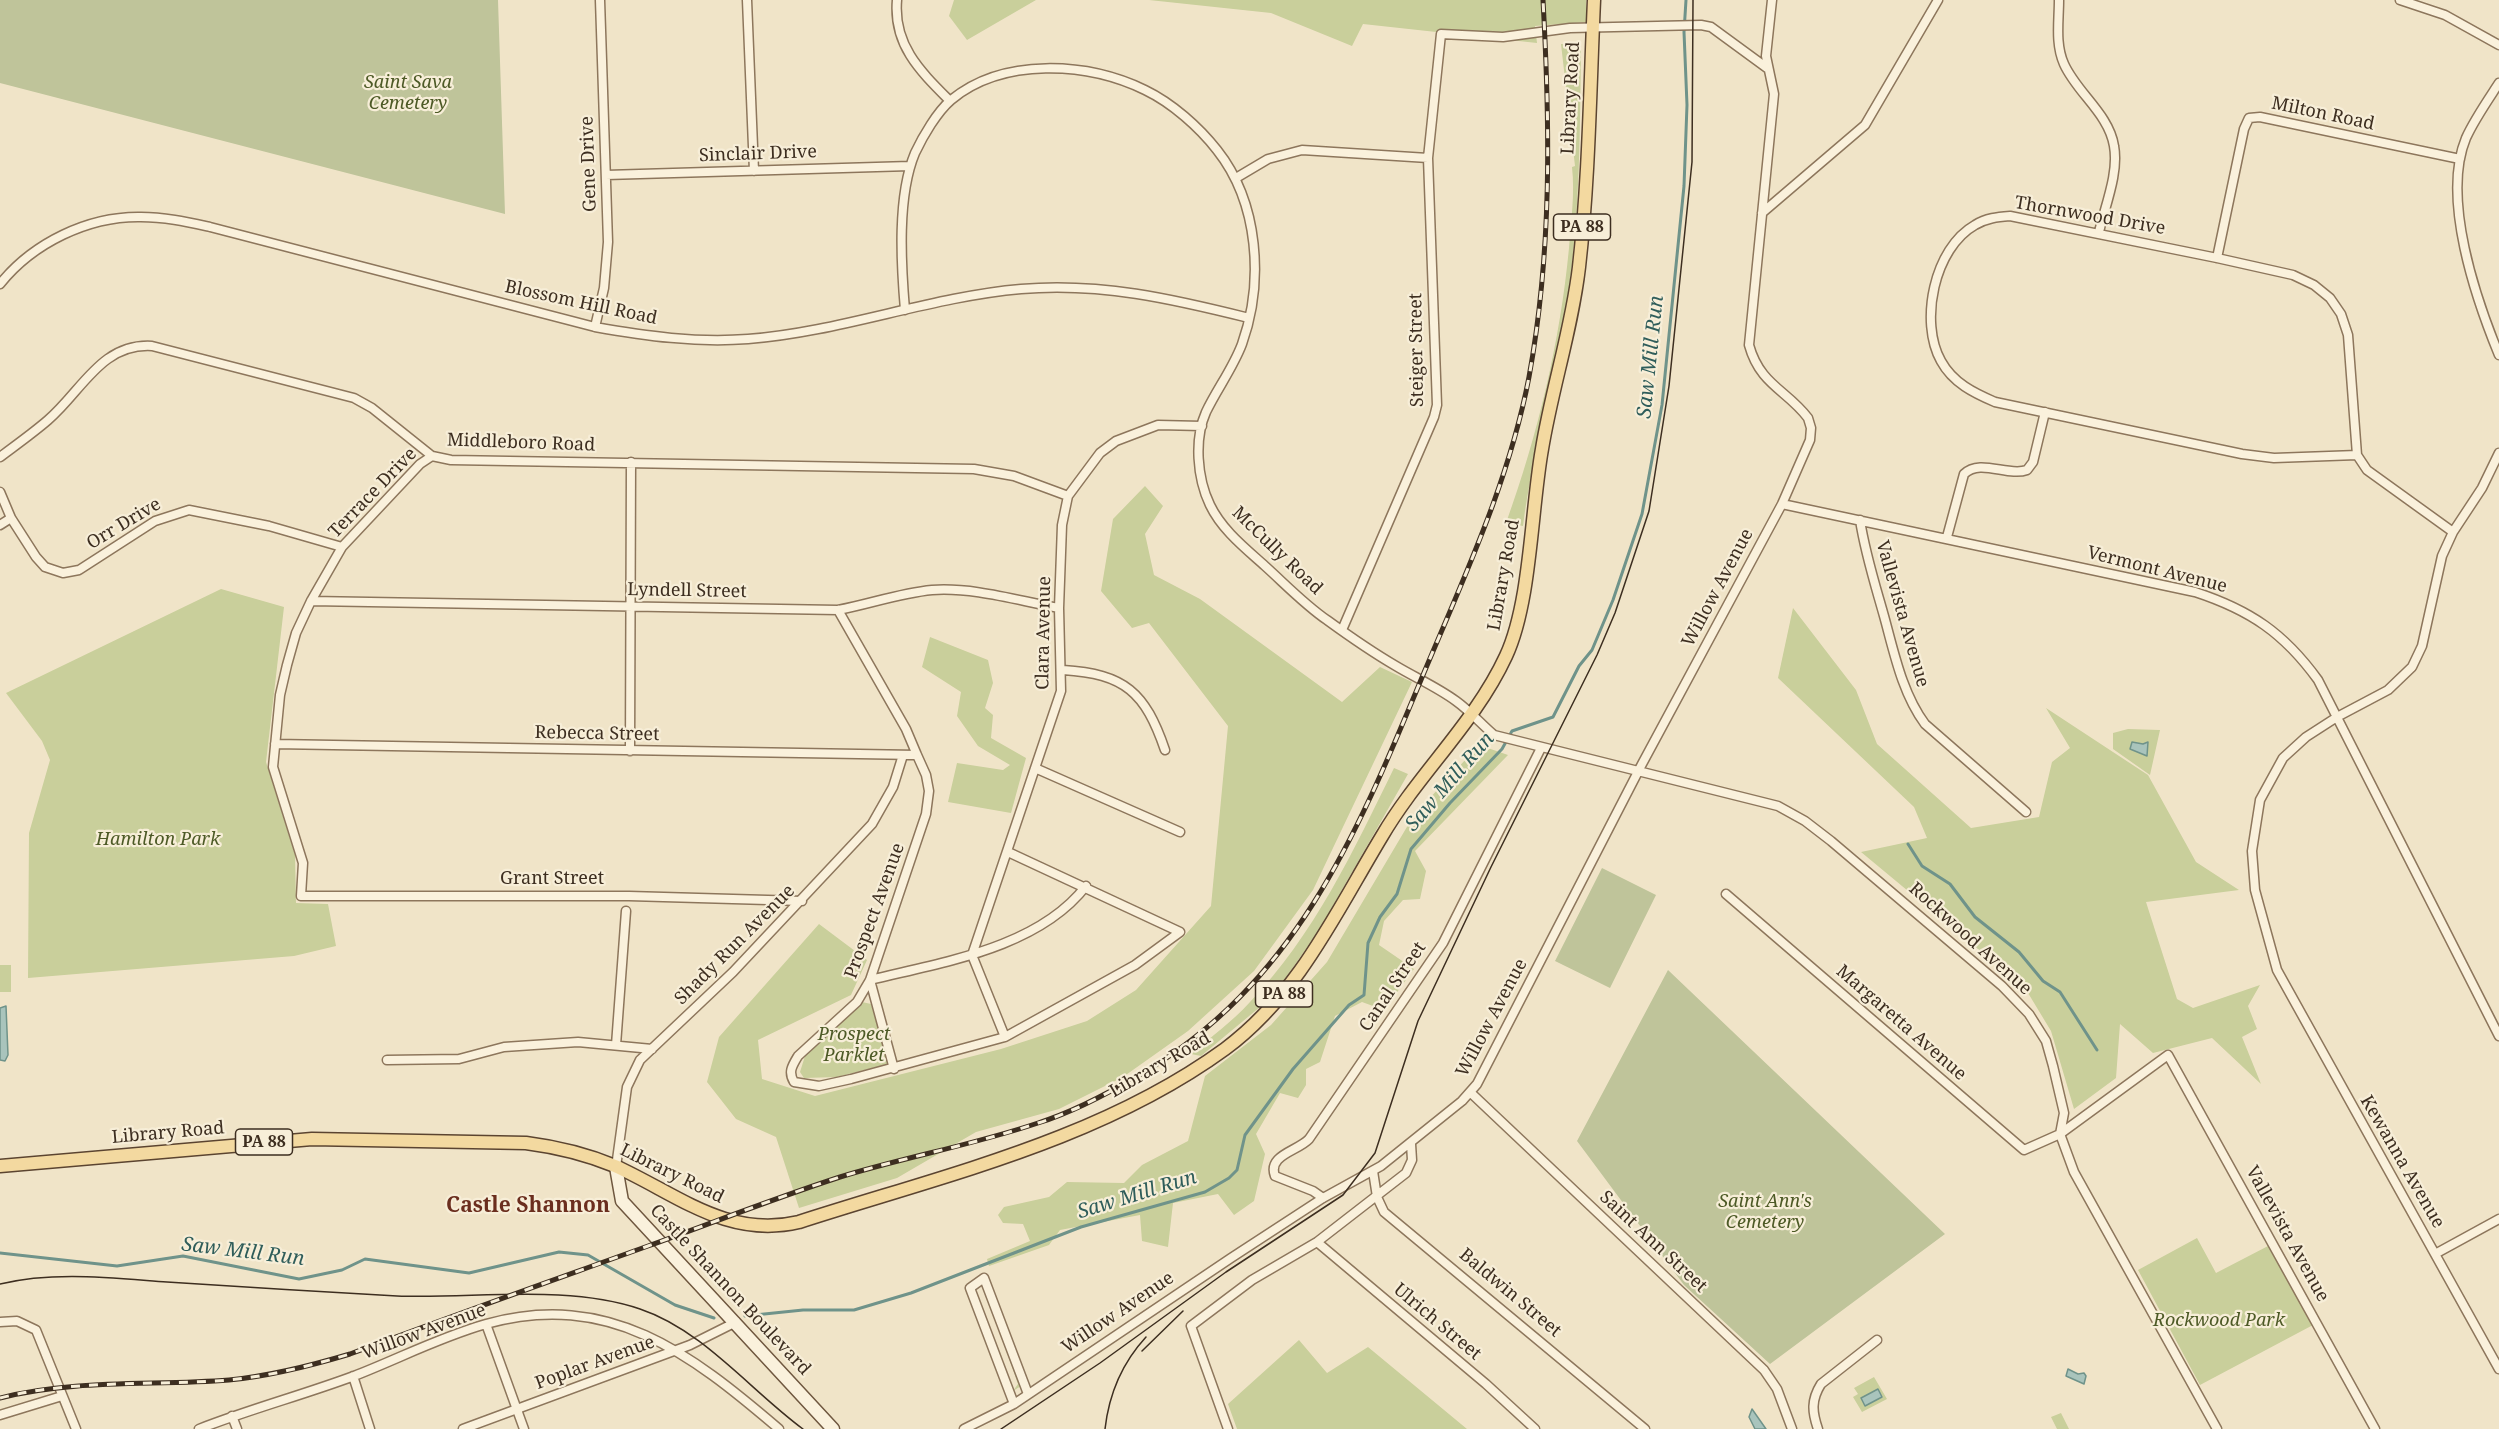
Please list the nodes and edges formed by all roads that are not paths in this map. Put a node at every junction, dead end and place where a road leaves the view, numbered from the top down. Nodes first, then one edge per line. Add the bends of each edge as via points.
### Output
1 (600, 0) edge
2 (747, 0) edge
3 (897, 0) edge
4 (1593, 0) edge
5 (1772, 0) edge
6 (1938, 0) edge
7 (2059, 0) edge
8 (2400, 0) edge
9 (1592, 29) junction
10 (2499, 45) edge
11 (1767, 68) junction
12 (2499, 83) edge
13 (950, 101) junction
14 (1428, 158) junction
15 (2460, 159) junction
16 (910, 166) junction
17 (754, 171) junction
18 (606, 175) junction
19 (1236, 178) junction
20 (1762, 213) junction
21 (2099, 232) junction
22 (2217, 258) junction
23 (0, 284) edge
24 (905, 310) junction
25 (1249, 318) junction
26 (595, 327) junction
27 (2499, 356) edge
28 (2045, 412) junction
29 (1202, 426) junction
30 (2499, 453) edge
31 (2357, 455) junction
32 (432, 456) junction
33 (0, 457) edge
34 (632, 462) junction
35 (0, 492) edge
36 (1068, 496) junction
37 (1782, 504) junction
38 (11, 518) junction
39 (1860, 520) junction
40 (0, 525) edge
41 (2453, 532) junction
42 (1947, 537) junction
43 (342, 547) junction
44 (311, 601) junction
45 (631, 607) junction
46 (1059, 608) junction
47 (838, 610) junction
48 (1342, 630) junction
49 (1062, 670) junction
50 (1472, 715) junction
51 (2337, 717) junction
52 (275, 744) junction
53 (1541, 748) junction
54 (1165, 750) dead end
55 (630, 751) junction
56 (903, 755) junction
57 (917, 755) junction
58 (1035, 768) junction
59 (1638, 772) junction
60 (2026, 812) dead end
61 (1180, 832) dead end
62 (1008, 852) junction
63 (1086, 886) junction
64 (1726, 894) dead end
65 (301, 896) joint
66 (802, 901) junction
67 (626, 911) dead end
68 (972, 955) junction
69 (870, 980) junction
70 (1005, 1036) junction
71 (2499, 1036) edge
72 (616, 1045) junction
73 (652, 1049) junction
74 (387, 1060) dead end
75 (894, 1069) junction
76 (1471, 1094) junction
77 (2060, 1134) junction
78 (1410, 1144) junction
79 (0, 1166) edge
80 (616, 1167) junction
81 (1373, 1171) junction
82 (1377, 1197) junction
83 (1323, 1198) junction
84 (2499, 1219) edge
85 (1317, 1242) junction
86 (2435, 1254) junction
87 (2, 1321) edge
88 (736, 1322) junction
89 (486, 1324) junction
90 (1878, 1340) dead end
91 (677, 1350) junction
92 (2499, 1369) edge
93 (353, 1376) junction
94 (1028, 1394) junction
95 (62, 1396) junction
96 (1014, 1404) junction
97 (517, 1409) junction
98 (0, 1415) edge
99 (232, 1416) junction
100 (76, 1429) edge
101 (199, 1429) edge
102 (237, 1429) edge
103 (370, 1429) edge
104 (463, 1429) edge
105 (524, 1429) edge
106 (779, 1429) edge
107 (833, 1429) edge
108 (964, 1429) edge
109 (1228, 1429) edge
110 (1535, 1429) edge
111 (1645, 1429) edge
112 (1792, 1429) edge
113 (1818, 1429) edge
114 (2217, 1429) edge
115 (2375, 1429) edge

1 - 18 street, Gene Drive
2 - 17 street
3 - 13 street via 900,40 910,59
4 - 9 main road, Library Road / PA 88
5 - 11 street, Willow Avenue
6 - 20 street via 1865,125
7 - 21 street via 2058,48 2065,66 2104,122 2115,150
8 - 10 street via 2445,15
9 - 11 street via 1711,27
9 - 14 street, Steiger Street via 1503,37 1441,34
9 - 50 main road, Library Road / PA 88 via 1584,212 1571,314 1542,450 1517,618 1507,652
11 - 20 street, Willow Avenue via 1774,94
12 - 15 street via 2466,138
13 - 16 street, McCully Road via 916,150
13 - 19 street, McCully Road via 999,76 1021,70 1080,70 1115,78 1146,90 1195,126
14 - 19 street via 1302,150 1268,159
14 - 48 street, Steiger Street via 1437,405
15 - 22 street, Milton Road via 2260,117 2249,118
15 - 27 street via 2462,234 2469,274
16 - 17 street, Sinclair Drive
16 - 24 street, McCully Road via 904,208
17 - 18 street, Sinclair Drive
18 - 26 street, Gene Drive via 607,264
19 - 25 street, McCully Road via 1254,251
20 - 37 street, Willow Avenue via 1749,345 1753,362 1804,413 1811,428 1810,440
21 - 22 street, Thornwood Drive
21 - 28 street, Thornwood Drive via 2010,216 1992,218 1960,236 1941,268 1931,315 1941,362 1973,393 1995,402
22 - 31 street, Thornwood Drive via 2293,275 2330,298 2348,335
23 - 26 street, Blossom Hill Road via 22,260 75,230 111,219 150,217 210,227
24 - 25 street, Blossom Hill Road via 984,294 1065,287 1151,296
24 - 26 street, Blossom Hill Road via 748,339 688,340
25 - 29 street, McCully Road via 1235,360
28 - 31 street, Thornwood Drive via 2242,454 2274,458
28 - 42 street via 2033,462 2027,470 1976,468 1964,474
29 - 36 street, Clara Avenue via 1158,425 1116,441 1100,453
29 - 48 street, McCully Road via 1201,478 1223,526 1323,618
30 - 41 street, Kewanna Avenue
31 - 41 street via 2367,470
32 - 33 street, Middleboro Road via 354,398 138,345 115,352 49,420
32 - 34 street, Middleboro Road via 451,460
32 - 43 street, Terrace Drive
34 - 36 street, Middleboro Road via 974,469 1014,476
34 - 45 street
35 - 38 street, Orr Drive
36 - 46 street, Clara Avenue via 1062,525
37 - 39 street, Vermont Avenue
37 - 59 street, Willow Avenue
38 - 40 street
38 - 43 street, Orr Drive via 45,567 63,573 79,570 155,521 189,510 269,526
39 - 42 street, Vermont Avenue
39 - 60 street, Vallevista Avenue via 1892,645 1914,709 1925,724
41 - 51 street, Kewanna Avenue via 2437,572 2422,646 2412,667 2388,690
42 - 51 street, Vermont Avenue via 2195,592 2247,612 2297,651
43 - 44 street, Terrace Drive
44 - 45 street, Lyndell Street
44 - 52 street, Terrace Drive via 286,665
45 - 47 street, Lyndell Street
45 - 55 street
46 - 47 street, Lyndell Street via 936,590
46 - 49 street, Clara Avenue
47 - 57 street, Prospect Avenue
48 - 50 street, McCully Road via 1430,683
49 - 54 street via 1106,675 1124,685 1148,710
49 - 58 street, Clara Avenue via 1058,705
50 - 53 street, Rockwood Avenue via 1494,735
50 - 80 main road, Library Road / PA 88 via 1409,794 1317,948 1275,1005 1212,1057 1121,1109 1042,1144 800,1222 775,1226 728,1221
51 - 71 street, Vermont Avenue
51 - 86 street, Kewanna Avenue via 2306,737 2283,758 2269,779 2254,824 2252,873 2277,970
52 - 55 street, Rebecca Street
52 - 65 street, Terrace Drive via 273,767 303,863
53 - 59 street, Rockwood Avenue
53 - 83 street, Canal Street via 1443,943 1309,1139 1275,1163 1275,1176
55 - 56 street, Rebecca Street
56 - 57 street, Rebecca Street
56 - 66 street, Shady Run Avenue via 893,787 872,824
57 - 69 street, Prospect Avenue via 927,783 926,814
58 - 61 street
58 - 62 street, Clara Avenue
59 - 76 street, Willow Avenue
59 - 77 street, Rockwood Avenue via 1778,806 1805,821 1893,892 2029,1014 2046,1041 2053,1066 2064,1113
62 - 63 street
62 - 68 street, Clara Avenue
63 - 68 street via 1072,905 1054,916 996,948
63 - 70 street, Prospect Avenue via 1180,932 1135,965
64 - 77 street, Margaretta Avenue via 2024,1150
65 - 66 street, Grant Street via 629,896
66 - 73 street, Shady Run Avenue
67 - 72 street
68 - 69 street
68 - 70 street
69 - 75 street
69 - 75 street, Prospect Avenue via 856,1002 798,1056 791,1066 791,1076 802,1086 819,1086
70 - 75 street, Prospect Avenue
72 - 73 street
72 - 74 street via 529,1044 459,1059
73 - 80 street, Shady Run Avenue via 640,1060 627,1087
76 - 78 street, Willow Avenue
76 - 112 street, Saint Ann Street via 1764,1370 1777,1389
77 - 114 street, Rockwood Avenue via 2074,1172
77 - 115 street, Vallevista Avenue via 2168,1055
78 - 81 street, Willow Avenue
78 - 82 street via 1412,1160 1406,1173
79 - 80 main road, Library Road / PA 88 via 247,1143 354,1138 526,1143 558,1148
80 - 88 street, Castle Shannon Boulevard via 622,1201
81 - 82 street, Baldwin Street
81 - 83 street, Willow Avenue
82 - 85 street
82 - 111 street, Baldwin Street via 1384,1212
83 - 94 street, Willow Avenue
84 - 86 street
85 - 109 street via 1252,1280 1191,1326
85 - 110 street, Ulrich Street
86 - 92 street, Kewanna Avenue
87 - 95 street via 17,1321 36,1330
88 - 91 street, Poplar Avenue
88 - 107 street, Castle Shannon Boulevard
89 - 91 street, Willow Avenue via 531,1315 570,1314 641,1331
89 - 93 street, Willow Avenue
89 - 97 street
90 - 113 street via 1821,1384 1812,1410
91 - 97 street, Poplar Avenue
91 - 106 street, Willow Avenue
93 - 99 street, Willow Avenue
93 - 103 street
94 - 96 street, Willow Avenue
94 - 96 street via 984,1278 970,1288
95 - 98 street
95 - 100 street
96 - 108 street, Willow Avenue
97 - 104 street, Poplar Avenue
97 - 105 street
99 - 101 street, Willow Avenue
99 - 102 street

